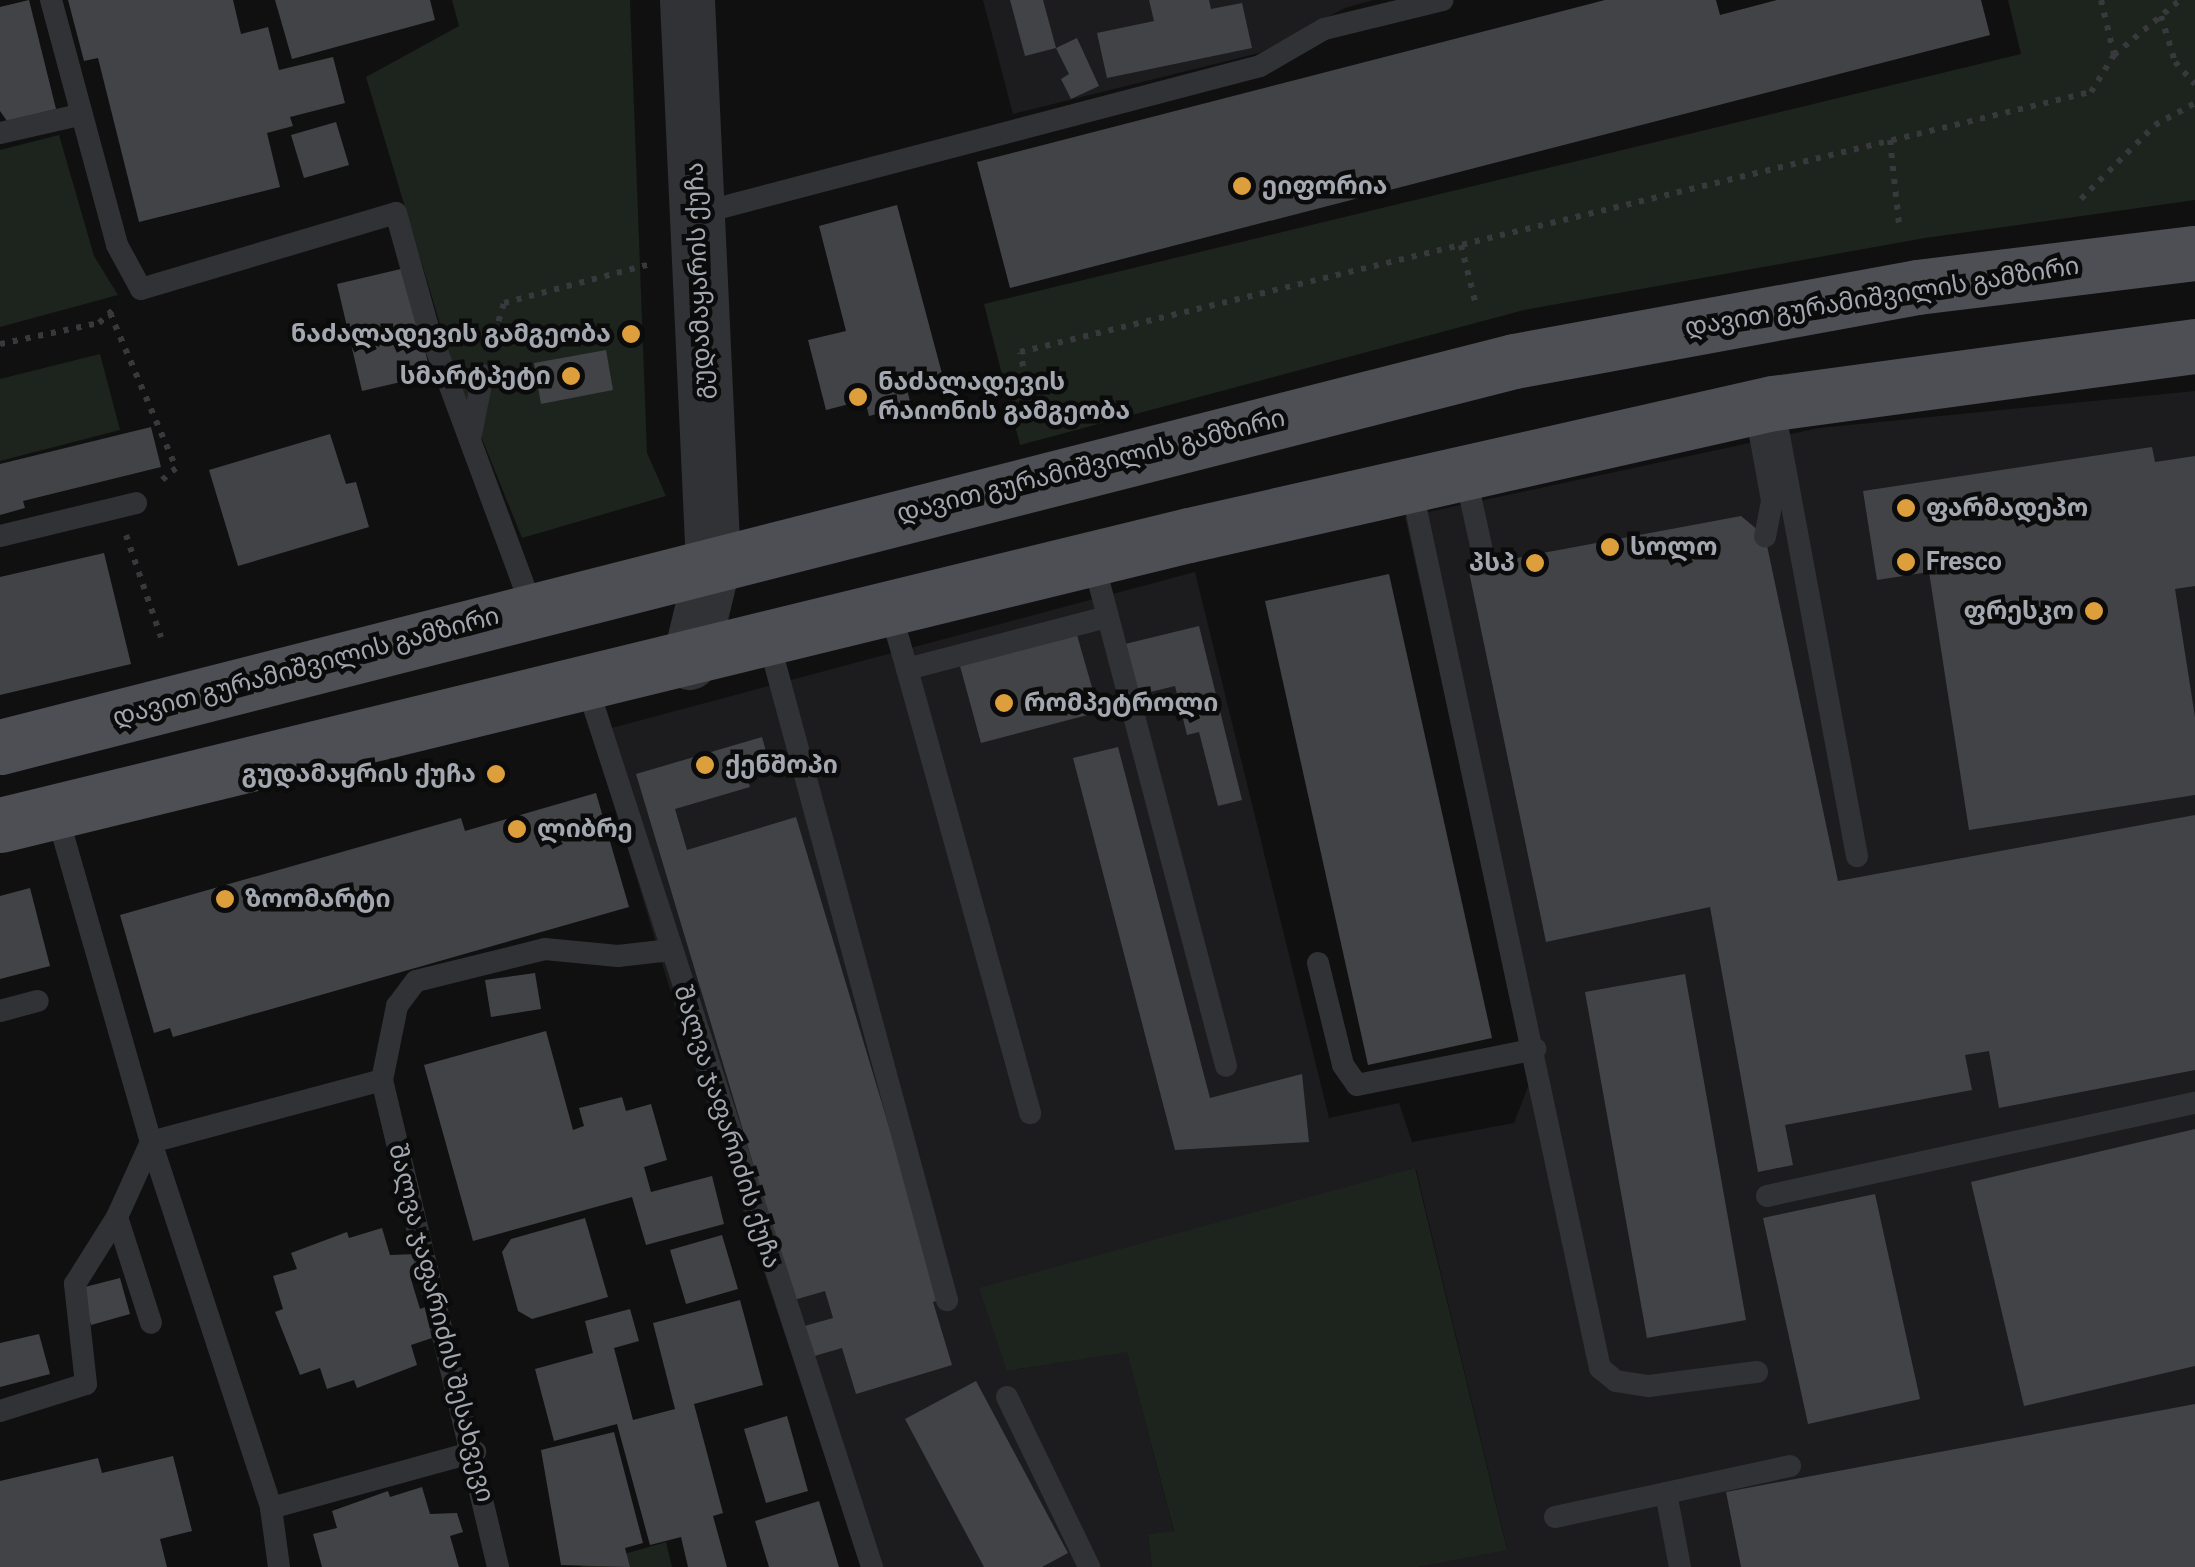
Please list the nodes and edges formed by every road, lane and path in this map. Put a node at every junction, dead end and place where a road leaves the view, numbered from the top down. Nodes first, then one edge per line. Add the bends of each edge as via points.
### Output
1 (51, 0) edge
2 (687, 0) edge
3 (1443, 0) edge
4 (2102, 0) edge
5 (2180, 0) edge
6 (2161, 16) junction
7 (2114, 55) junction
8 (2195, 84) edge
9 (2195, 102) edge
10 (79, 114) junction
11 (0, 133) edge
12 (1890, 140) junction
13 (2081, 200) dead end
14 (697, 214) junction
15 (1899, 224) dead end
16 (1460, 245) junction
17 (2195, 253) edge
18 (141, 289) junction
19 (1475, 301) dead end
20 (110, 313) junction
21 (0, 344) edge
22 (2195, 346) edge
23 (483, 375) dead end
24 (1764, 405) junction
25 (1034, 418) dead end
26 (470, 439) junction
27 (1465, 473) junction
28 (1411, 486) junction
29 (126, 506) junction
30 (0, 536) edge
31 (1765, 536) dead end
32 (1092, 560) junction
33 (713, 562) junction
34 (1485, 564) dead end
35 (532, 608) junction
36 (890, 610) junction
37 (1106, 617) junction
38 (161, 638) dead end
39 (763, 643) junction
40 (689, 662) junction
41 (907, 669) junction
42 (587, 686) junction
43 (0, 747) edge
44 (56, 811) junction
45 (0, 825) edge
46 (1856, 856) dead end
47 (671, 950) junction
48 (1318, 963) dead end
49 (38, 1001) dead end
50 (0, 1011) edge
51 (1535, 1048) junction
52 (1226, 1066) dead end
53 (382, 1080) junction
54 (2195, 1103) edge
55 (1030, 1113) dead end
56 (150, 1142) junction
57 (1767, 1196) dead end
58 (118, 1217) junction
59 (947, 1300) dead end
60 (151, 1323) dead end
61 (1756, 1372) dead end
62 (1007, 1397) dead end
63 (0, 1412) edge
64 (475, 1452) junction
65 (1790, 1466) dead end
66 (1666, 1493) junction
67 (272, 1508) junction
68 (1555, 1518) dead end
69 (279, 1567) edge
70 (498, 1567) edge
71 (872, 1567) edge
72 (1089, 1567) edge
73 (1680, 1567) edge

1 - 10 lane
2 - 14 street, გუდამაყარის ქუჩა
3 - 14 lane via 1324,29 1260,66
4 - 7 path
5 - 6 path
6 - 7 path
6 - 8 path via 2175,62
7 - 12 path via 2091,92
9 - 13 path via 2155,125
10 - 11 lane
10 - 18 lane via 117,245
12 - 15 path
12 - 16 path
14 - 33 street, გუდამაყარის ქუჩა
16 - 19 path
16 - 25 path via 1020,352
17 - 33 main road, დავით გურამიშვილის გამზირი via 1916,287 1514,361
18 - 20 path
18 - 26 lane via 396,213
20 - 21 path via 100,322
20 - 29 path via 176,468
22 - 24 main road
23 - 26 lane
24 - 27 main road
24 - 31 lane via 1772,501
24 - 46 lane
26 - 35 lane
27 - 28 main road
27 - 34 lane
28 - 32 main road
28 - 51 lane
29 - 30 lane
29 - 38 path
32 - 36 main road
32 - 37 lane
33 - 35 main road, დავით გურამიშვილის გამზირი
33 - 39 street
33 - 40 street
35 - 43 main road, დავით გურამიშვილის გამზირი
36 - 39 main road
36 - 41 lane
37 - 41 lane
37 - 52 lane
39 - 40 main road
39 - 59 lane
40 - 42 main road
41 - 55 lane
42 - 44 main road
42 - 47 lane, შალვა ჯაფარიძის ქუჩა
44 - 45 main road
44 - 56 lane
47 - 53 lane via 618,956 545,948 416,981 397,1006
47 - 71 lane, შალვა ჯაფარიძის ქუჩა
48 - 51 lane via 1343,1064 1357,1085
49 - 50 lane
51 - 61 lane via 1600,1368 1616,1381 1649,1386
53 - 56 lane
53 - 64 lane, შალვა ჯაფარიძის შესახვევი
54 - 57 lane
56 - 58 lane
56 - 67 lane
58 - 60 lane
58 - 63 lane via 76,1284 86,1384
62 - 72 lane
64 - 67 lane
64 - 70 lane, შალვა ჯაფარიძის შესახვევი
65 - 66 lane
66 - 68 lane
66 - 73 lane
67 - 69 lane

